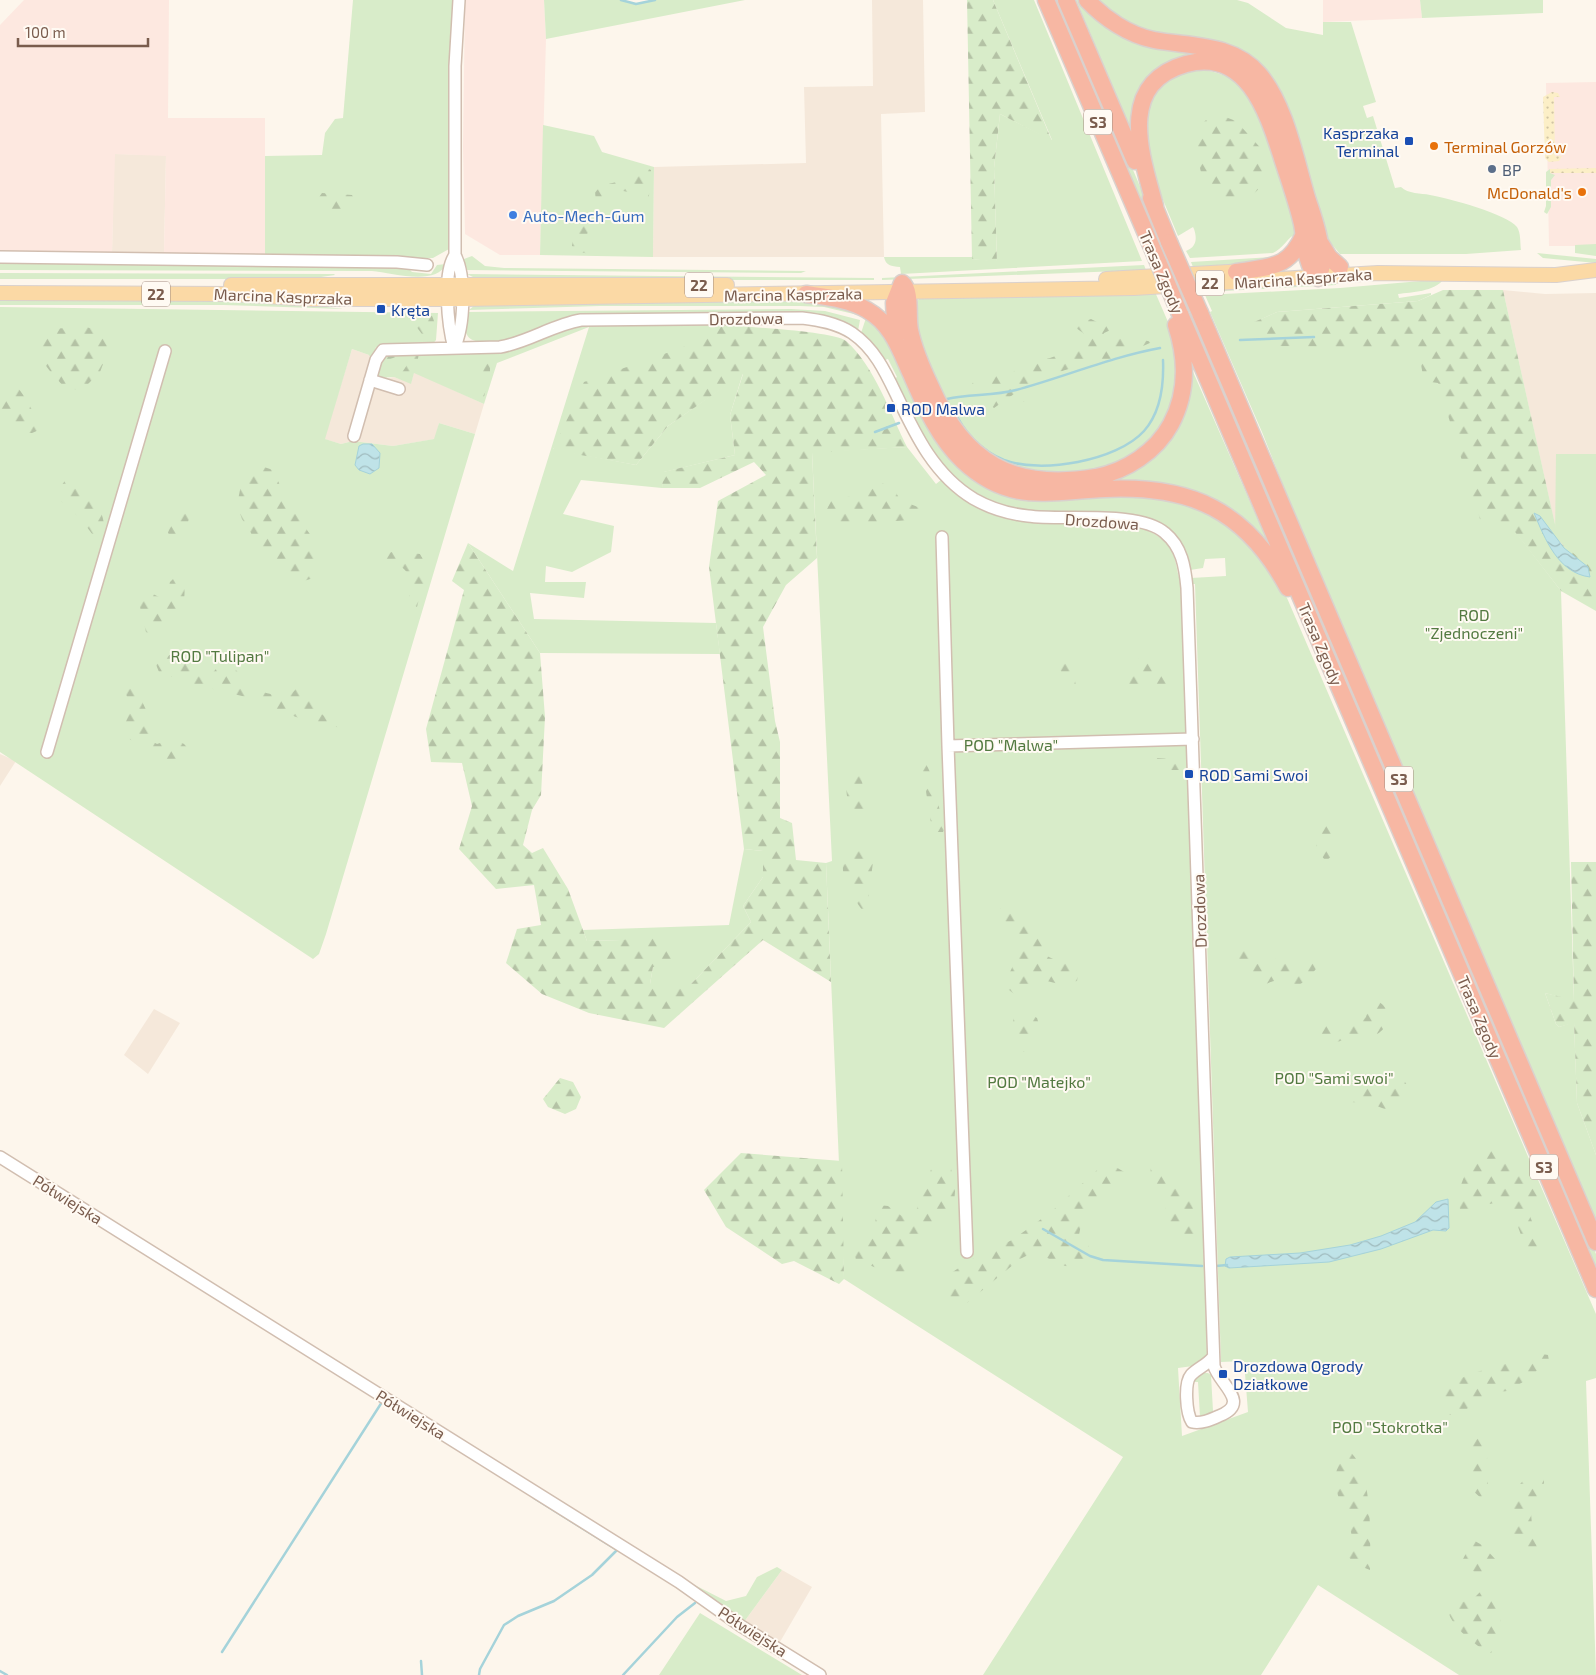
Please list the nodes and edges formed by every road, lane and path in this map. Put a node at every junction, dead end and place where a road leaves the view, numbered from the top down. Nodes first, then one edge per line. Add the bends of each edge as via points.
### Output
1 (459, 0) edge
2 (1046, 0) edge
3 (1066, 0) edge
4 (1087, 0) edge
5 (1155, 206) junction
6 (1310, 234) junction
7 (0, 257) edge
8 (427, 265) dead end
9 (1340, 267) junction
10 (1596, 270) edge
11 (1317, 271) junction
12 (1236, 272) junction
13 (0, 284) edge
14 (902, 289) junction
15 (455, 292) junction
16 (0, 293) edge
17 (806, 294) junction
18 (1176, 314) junction
19 (896, 340) junction
20 (454, 348) junction
21 (165, 351) dead end
22 (370, 380) junction
23 (399, 389) dead end
24 (354, 436) dead end
25 (942, 537) dead end
26 (1332, 671) junction
27 (1192, 739) junction
28 (948, 746) junction
29 (47, 752) dead end
30 (0, 1157) edge
31 (1596, 1242) edge
32 (966, 1252) dead end
33 (1596, 1289) edge
34 (1213, 1357) junction
35 (820, 1675) edge

1 - 15 street via 455,66 455,255 459,264
2 - 18 highway, Trasa Zgody / S3, bridge via 1159,264
3 - 5 highway, Trasa Zgody / S3
4 - 6 highway via 1130,32 1154,40 1211,47 1245,61 1260,74 1277,103
5 - 6 highway via 1139,147 1141,105 1156,81 1174,69 1201,62 1215,64 1235,72 1248,82 1261,100
5 - 31 highway, Trasa Zgody / S3, bridge
6 - 9 highway
6 - 11 highway
6 - 12 highway via 1294,254 1282,262
7 - 8 street, Marcina Kasprzaka
9 - 10 main road, Marcina Kasprzaka / 22
9 - 11 main road, Marcina Kasprzaka / 22
10 - 11 main road, Marcina Kasprzaka / 22 via 1556,275
11 - 12 main road, Marcina Kasprzaka / 22
11 - 14 main road, Marcina Kasprzaka / 22 via 1134,288
12 - 14 main road, Marcina Kasprzaka / 22
13 - 15 main road, Marcina Kasprzaka / 22
14 - 15 main road, Marcina Kasprzaka / 22
14 - 17 main road, Marcina Kasprzaka / 22
14 - 18 highway via 918,359 952,428 976,455 992,466 1012,475 1043,480 1080,479 1115,472 1138,460 1159,442 1180,404 1184,382 1184,359
14 - 19 highway via 893,314
15 - 16 main road, Marcina Kasprzaka / 22 via 312,298 234,294
15 - 17 main road, Marcina Kasprzaka / 22
15 - 20 street
17 - 19 highway via 832,297 860,306 880,319
18 - 26 highway, Trasa Zgody / S3
19 - 26 highway via 943,438 964,461 994,482 1012,490 1038,494 1104,489 1166,490 1211,505 1227,516 1253,539 1279,573
20 - 22 street via 384,350 376,360
20 - 27 street, Drozdowa via 509,346 555,326 581,320 797,317 821,320 845,329 879,360 937,468 974,498 1002,511 1029,516 1136,521 1157,528 1171,539 1181,556 1187,588
21 - 29 street
22 - 23 street
22 - 24 street
25 - 28 street
26 - 33 highway, Trasa Zgody / S3
27 - 28 street
27 - 34 street, Drozdowa
28 - 32 street
30 - 35 street, Półwiejska via 679,1582 741,1626
34 - 34 street, Drozdowa via 1187,1382 1192,1422 1219,1416 1232,1406 1232,1393 1216,1372

